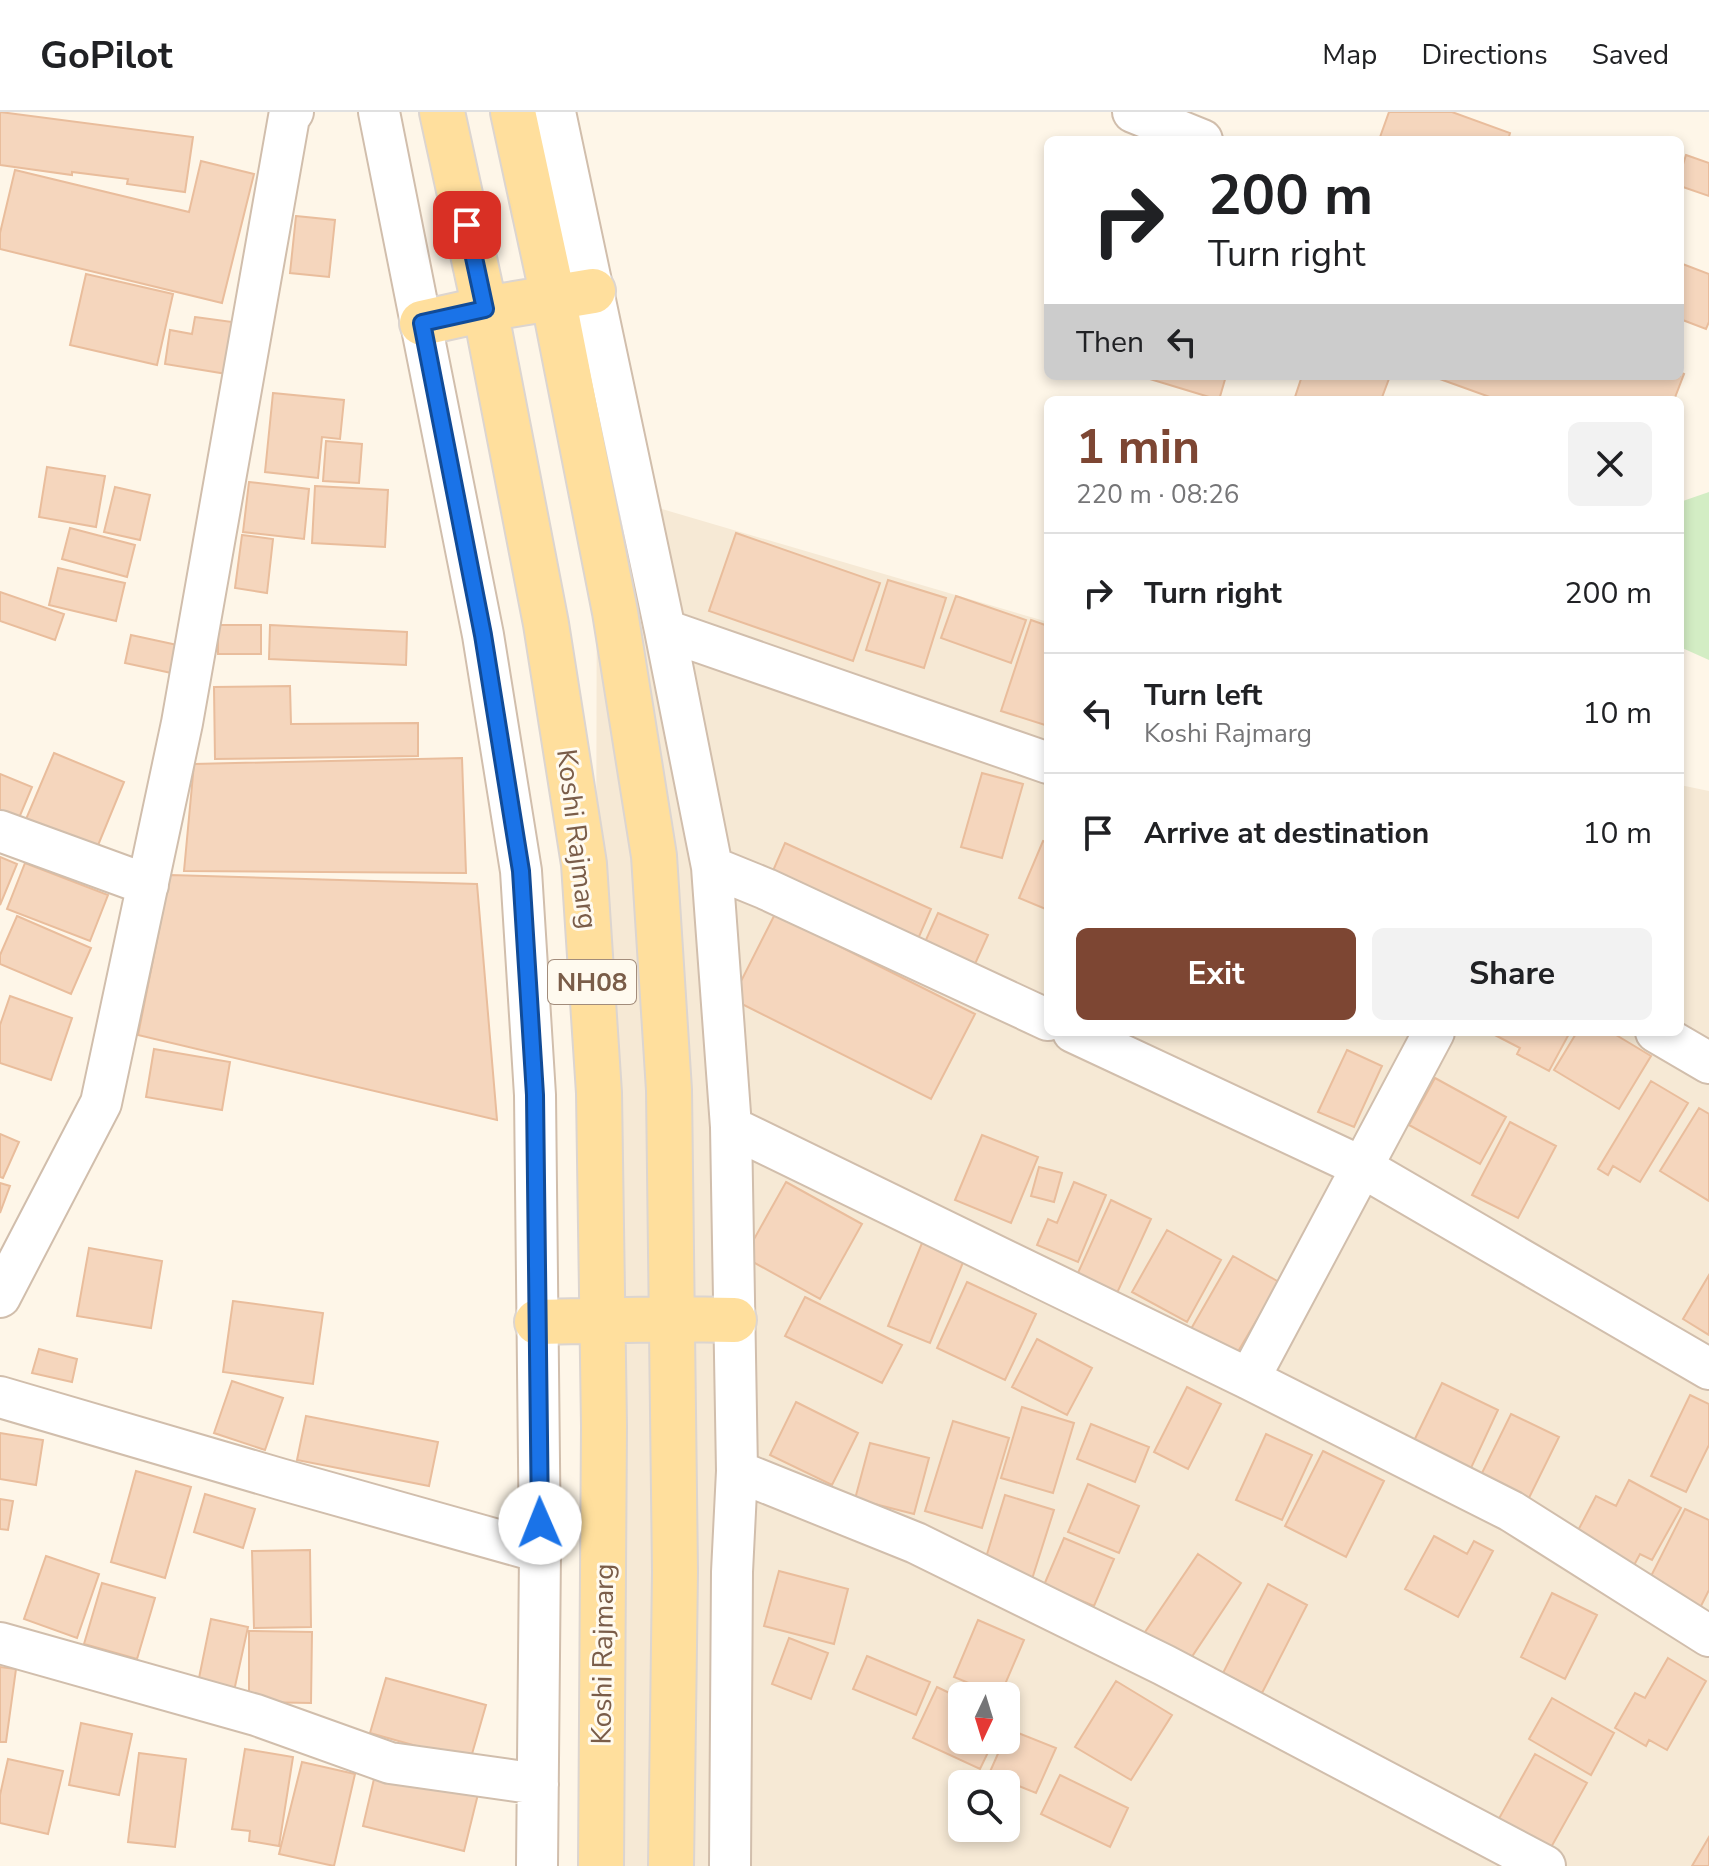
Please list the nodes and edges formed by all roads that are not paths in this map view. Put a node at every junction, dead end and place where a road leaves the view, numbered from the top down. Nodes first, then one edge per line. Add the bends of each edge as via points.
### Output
1 (293, 112) edge
2 (379, 112) edge
3 (442, 112) edge
4 (513, 112) edge
5 (555, 112) edge
6 (1133, 112) edge
7 (1192, 136) edge
8 (573, 294) junction
9 (485, 309) junction
10 (422, 323) junction
11 (665, 630) junction
12 (1044, 762) edge
13 (0, 831) edge
14 (712, 867) junction
15 (148, 885) junction
16 (1044, 1018) edge
17 (1082, 1036) edge
18 (1432, 1036) edge
19 (1663, 1036) edge
20 (1709, 1063) edge
21 (731, 1127) junction
22 (1362, 1167) junction
23 (0, 1297) edge
24 (673, 1319) junction
25 (734, 1320) junction
26 (602, 1321) junction
27 (537, 1322) junction
28 (1709, 1369) edge
29 (1249, 1379) junction
30 (0, 1397) edge
31 (737, 1471) junction
32 (540, 1552) junction
33 (1709, 1636) edge
34 (0, 1643) edge
35 (538, 1784) junction
36 (537, 1866) edge
37 (601, 1866) edge
38 (671, 1866) edge
39 (730, 1866) edge
40 (1545, 1866) edge

1 - 15 street
2 - 10 street
3 - 9 main road, Koshi Rajmarg / NH08
4 - 8 main road, NH08
5 - 8 street
6 - 7 street
8 - 9 main road
8 - 11 street
8 - 24 main road, NH08 via 654,856 669,1090
9 - 10 main road
9 - 26 main road, Koshi Rajmarg / NH08 via 546,624 584,864 599,1093
10 - 27 street via 483,635 521,871 535,1095
11 - 12 street
11 - 14 street
13 - 15 street
14 - 16 street
14 - 21 street
15 - 23 street via 101,1103
17 - 22 street
18 - 22 street
19 - 20 street
21 - 25 street
21 - 29 street
22 - 28 street
22 - 29 street
24 - 25 main road
24 - 26 main road
24 - 38 main road, NH08
25 - 31 street
26 - 27 main road
26 - 37 main road, Koshi Rajmarg / NH08
27 - 32 street
29 - 33 street via 1511,1511
30 - 32 street
31 - 39 street
31 - 40 street via 916,1543 1164,1665
32 - 35 street
34 - 35 street via 256,1715 390,1763
35 - 36 street

